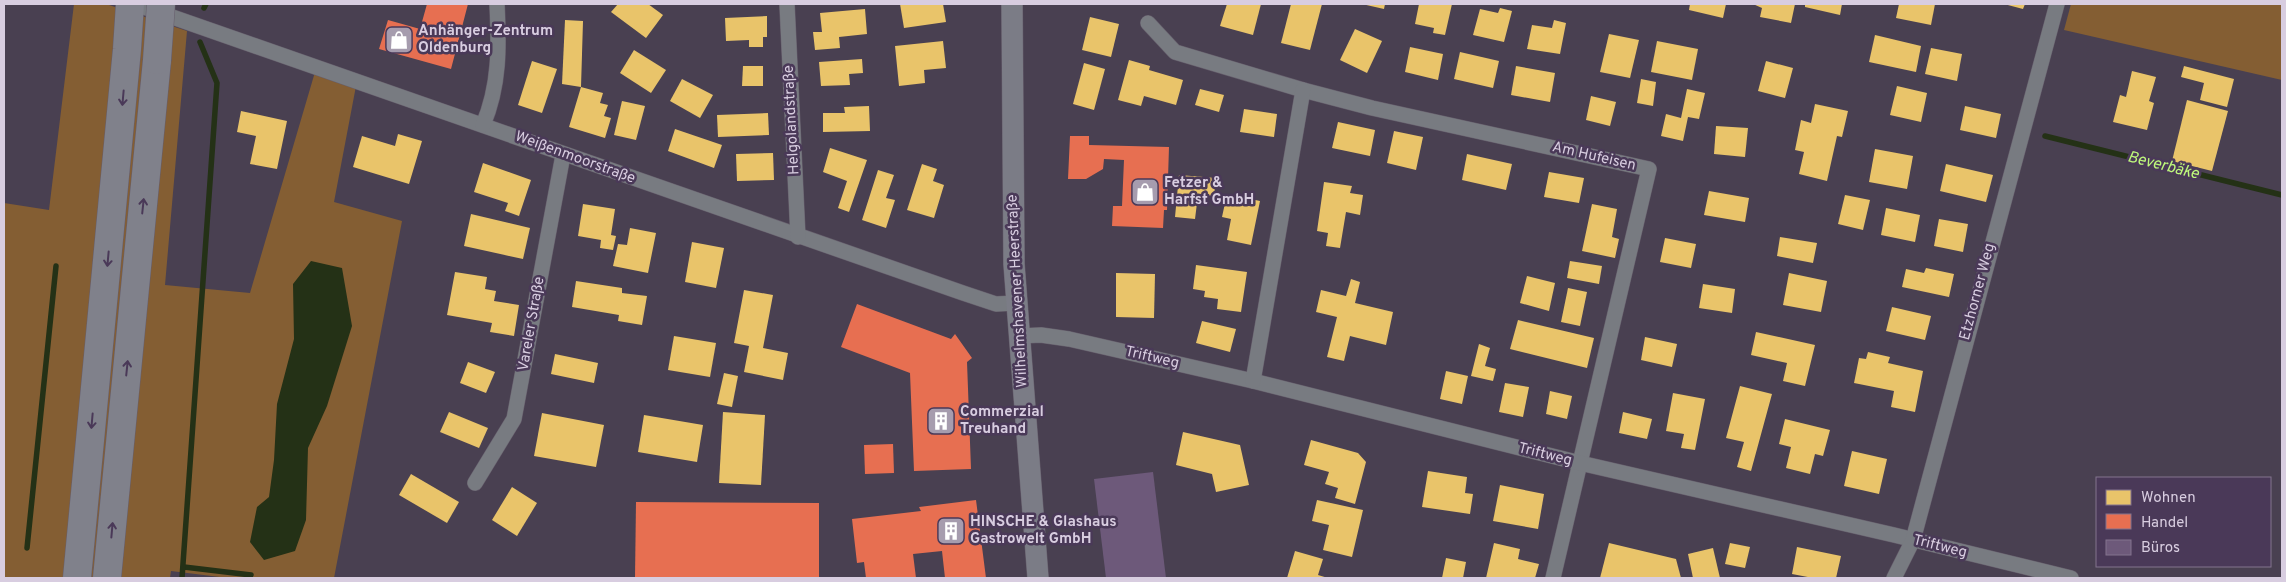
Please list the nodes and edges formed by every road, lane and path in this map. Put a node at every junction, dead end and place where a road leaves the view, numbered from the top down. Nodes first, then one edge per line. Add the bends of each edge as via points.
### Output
1 (130, 4) edge
2 (135, 4) edge
3 (161, 4) edge
4 (497, 4) edge
5 (787, 4) edge
6 (1012, 4) edge
7 (2057, 4) edge
8 (1148, 23) dead end
9 (1303, 90) junction
10 (483, 125) junction
11 (563, 155) junction
12 (798, 237) junction
13 (1016, 303) junction
14 (1019, 336) junction
15 (1253, 380) junction
16 (1580, 463) junction
17 (476, 483) dead end
18 (1913, 540) junction
19 (76, 578) edge
20 (107, 578) edge
21 (1038, 578) edge
22 (1553, 578) edge
23 (1894, 578) edge
24 (2071, 578) edge

1 -> 19 highway
2 - 10 street, Weißenmoorstraße
20 -> 3 highway, bridge
4 - 10 street via 498,70 494,96
5 - 12 street, Helgolandstraße
6 - 13 street, Wilhelmshavener Heerstraße
7 - 18 street, Etzhorner Weg
8 - 9 street, Am Hufeisen via 1175,52
9 - 15 street
9 - 16 street, Am Hufeisen via 1649,169
10 - 11 street, Weißenmoorstraße
11 - 12 street, Weißenmoorstraße
11 - 17 street, Vareler Straße via 514,419
12 - 13 street, Weißenmoorstraße via 996,304
13 - 14 street, Wilhelmshavener Heerstraße
14 - 15 street, Triftweg via 1069,339
14 - 21 street, Wilhelmshavener Heerstraße
15 - 16 street, Triftweg
16 - 18 street, Triftweg
16 - 22 street
18 - 23 street, Etzhorner Weg
18 - 24 street, Triftweg

